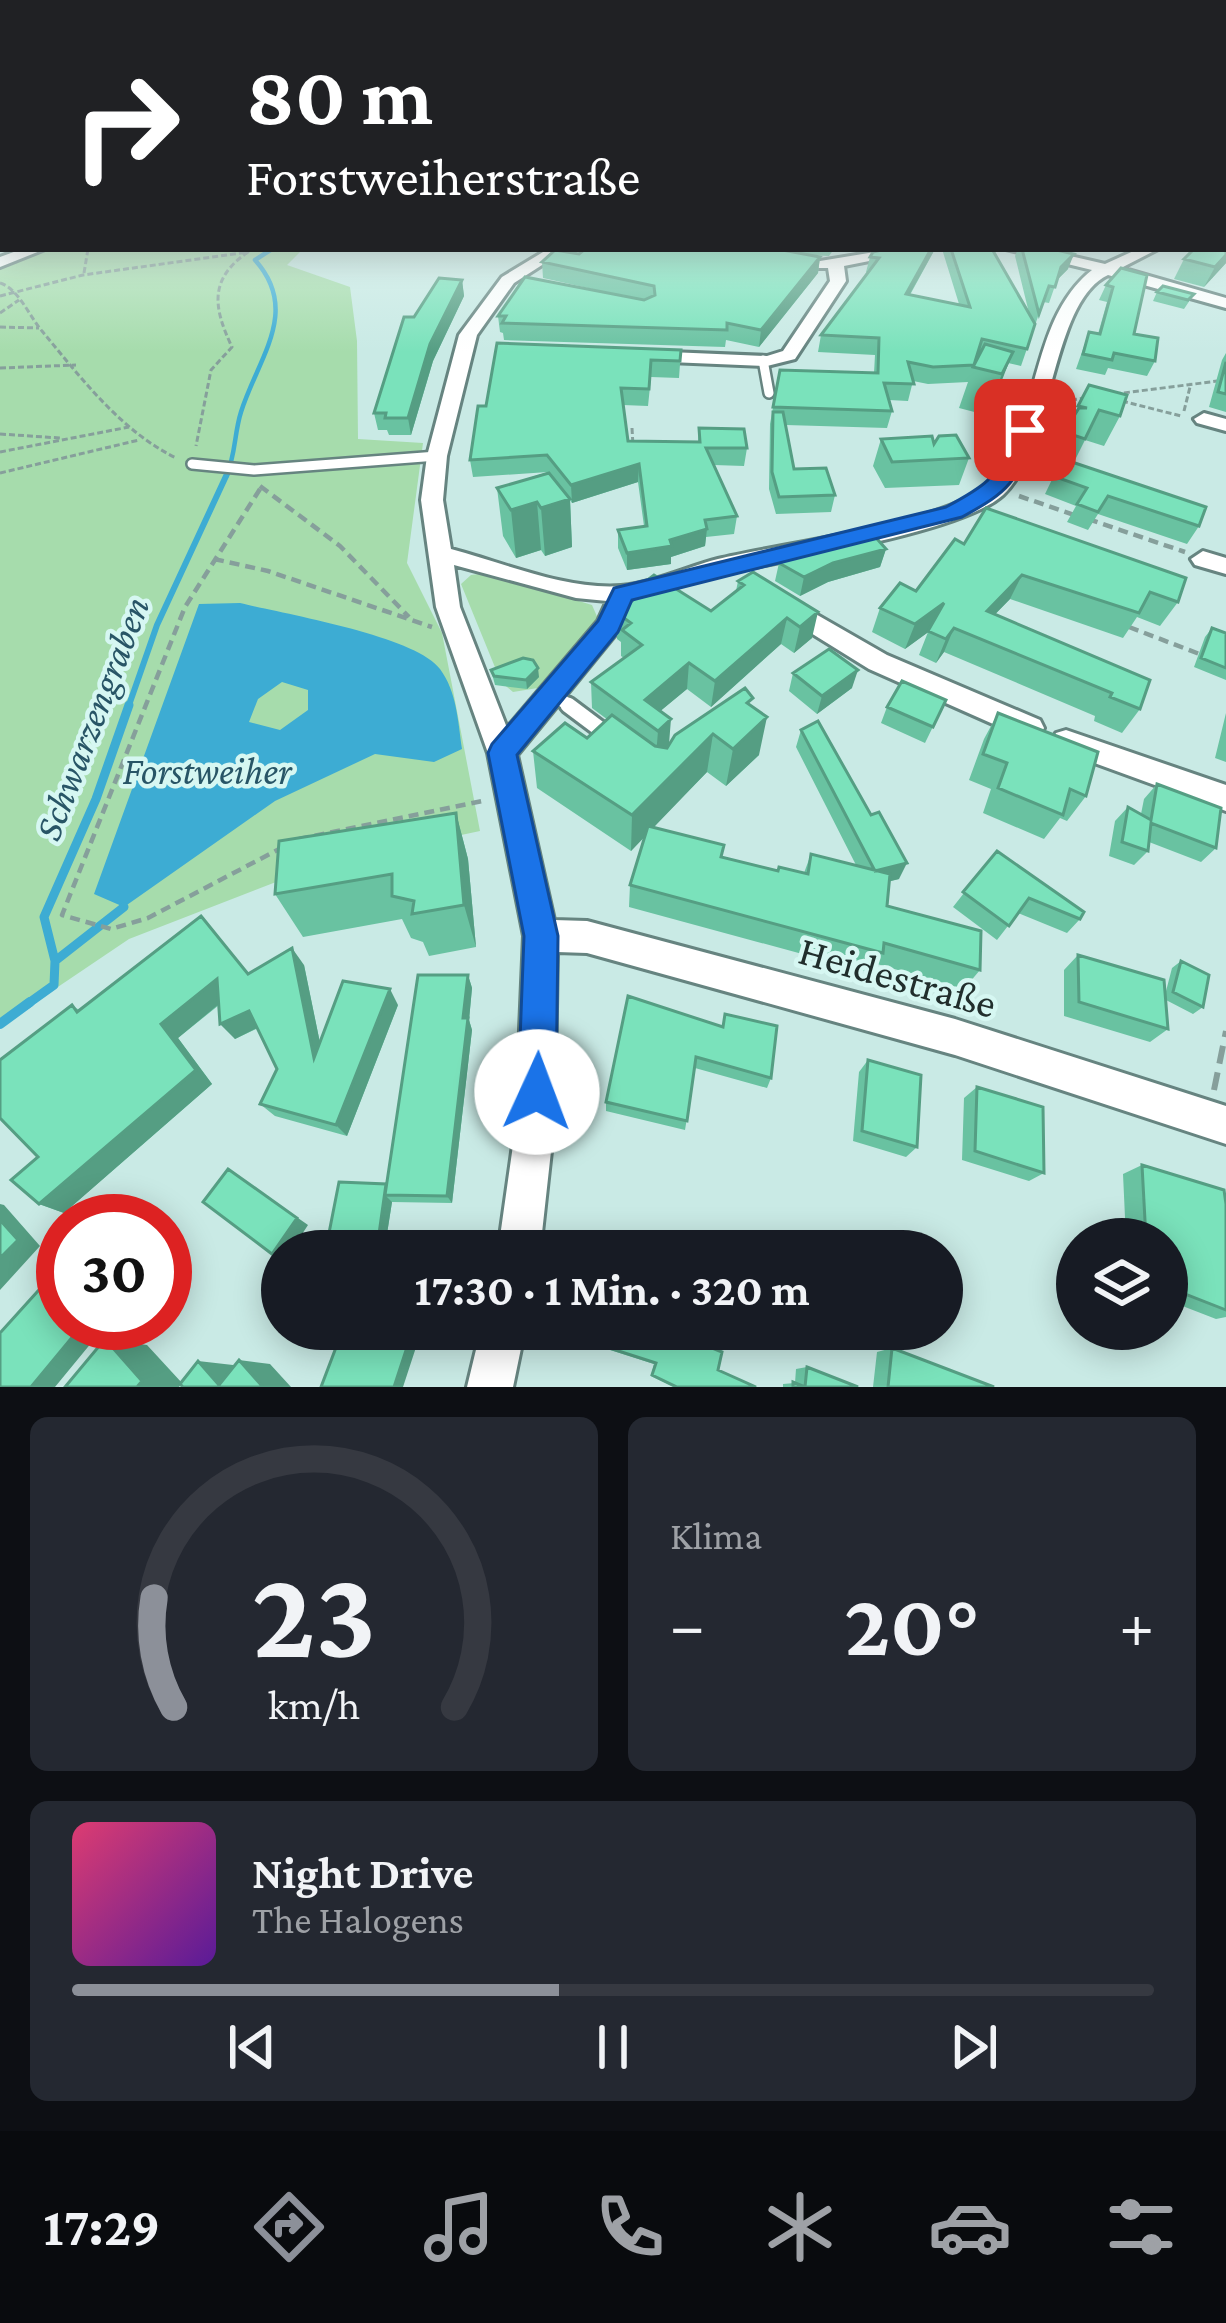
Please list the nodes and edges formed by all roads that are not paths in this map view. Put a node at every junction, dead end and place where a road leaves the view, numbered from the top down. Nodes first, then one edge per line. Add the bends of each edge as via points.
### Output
1 (28, 252) edge
2 (555, 252) edge
3 (907, 252) edge
4 (1027, 252) edge
5 (1144, 252) edge
6 (0, 262) edge
7 (798, 262) edge
8 (836, 266) junction
9 (1106, 270) junction
10 (1226, 303) edge
11 (634, 356) edge
12 (763, 360) junction
13 (770, 393) edge
14 (437, 456) junction
15 (192, 464) road end
16 (437, 553) junction
17 (722, 566) junction
18 (622, 594) junction
19 (555, 695) junction
20 (625, 748) edge
21 (502, 753) junction
22 (1226, 798) edge
23 (541, 936) junction
24 (1217, 1121) edge
25 (522, 1230) edge
26 (498, 1350) edge
27 (490, 1387) edge

1 - 6 street
2 - 14 street via 519,282 472,348
3 - 8 street
4 - 9 street
5 - 9 street
7 - 8 street
8 - 12 street via 838,281 789,355
9 - 10 street
9 - 17 street via 1070,303 1018,455 997,489 912,525
11 - 12 street
12 - 13 lane
14 - 15 lane via 254,470
14 - 16 street
16 - 18 street via 576,590
16 - 21 street
17 - 18 street
17 - 22 street via 911,678
18 - 19 street via 609,625
19 - 20 lane
19 - 21 street
21 - 23 street
23 - 24 street, Heidestraße via 587,937 955,1037
23 - 25 street via 535,1124
26 - 27 street

